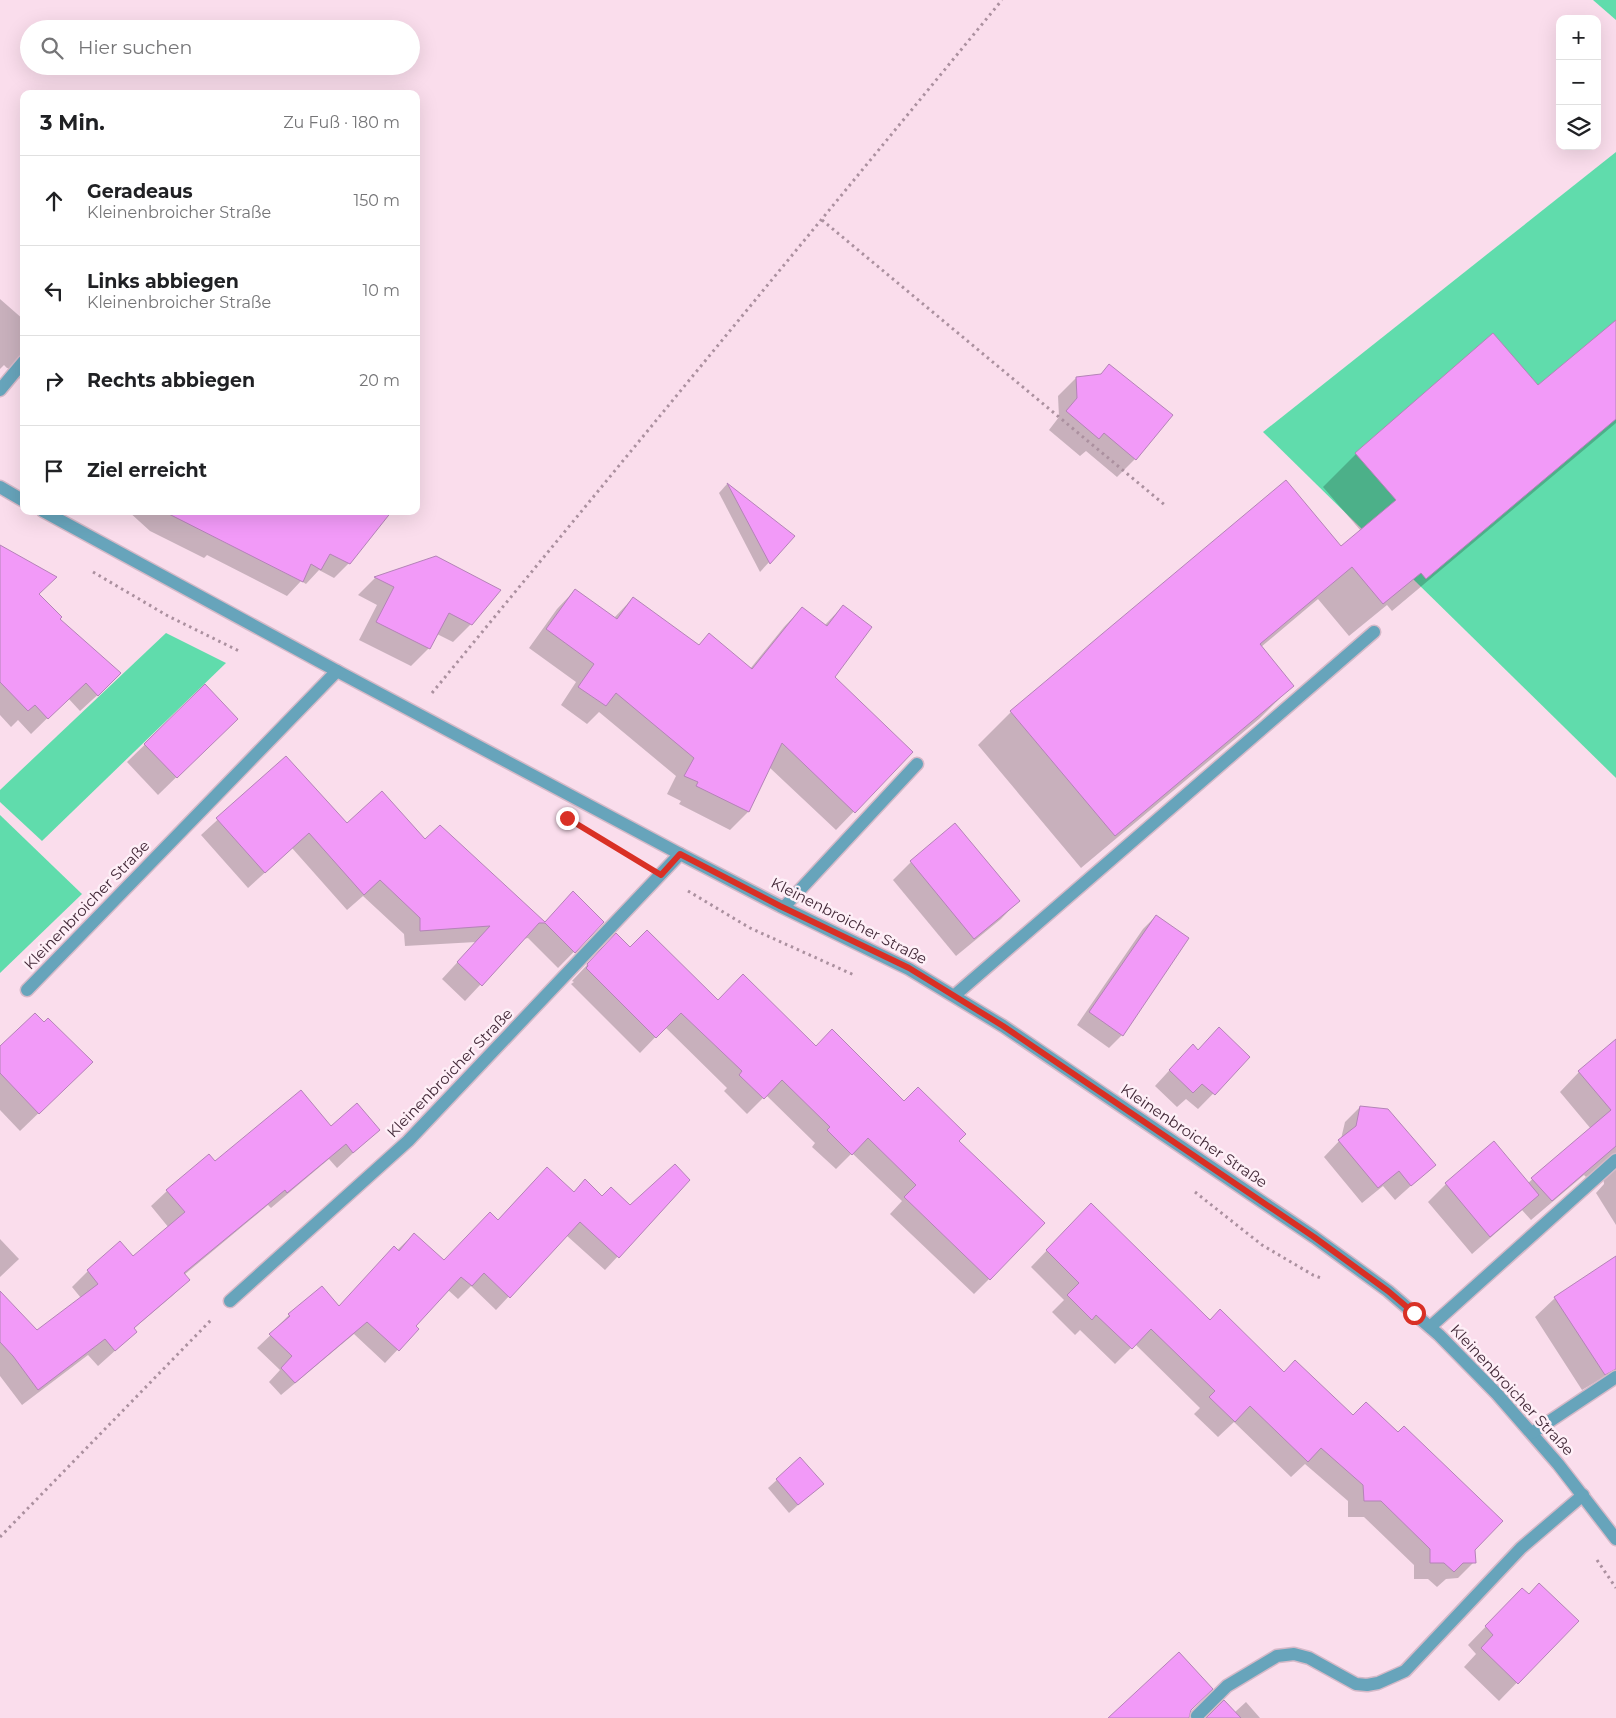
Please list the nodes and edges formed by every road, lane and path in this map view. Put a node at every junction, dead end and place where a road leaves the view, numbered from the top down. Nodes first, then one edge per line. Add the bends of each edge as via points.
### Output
1 (1002, 0) edge
2 (822, 220) junction
3 (20, 367) edge
4 (0, 390) edge
5 (0, 487) edge
6 (20, 498) edge
7 (1166, 506) dead end
8 (50, 515) edge
9 (92, 571) dead end
10 (1374, 632) dead end
11 (247, 656) dead end
12 (337, 671) junction
13 (416, 712) junction
14 (917, 764) dead end
15 (680, 854) junction
16 (661, 875) junction
17 (784, 907) junction
18 (856, 976) dead end
19 (27, 990) dead end
20 (955, 995) junction
21 (1616, 1160) edge
22 (1192, 1190) dead end
23 (1322, 1278) dead end
24 (230, 1300) joint
25 (1430, 1327) junction
26 (1616, 1377) edge
27 (1532, 1433) junction
28 (1583, 1495) junction
29 (0, 1537) edge
30 (1616, 1539) edge
31 (1595, 1558) dead end
32 (1616, 1588) edge
33 (1198, 1718) edge

1 - 2 path
2 - 7 path
2 - 13 path
3 - 4 street
5 - 6 street
8 - 12 street, Kleinenbroicher Straße
9 - 11 path via 168,616
10 - 20 street
12 - 13 street, Kleinenbroicher Straße
12 - 19 street, Kleinenbroicher Straße
13 - 15 street, Kleinenbroicher Straße
14 - 17 street
15 - 16 street, Kleinenbroicher Straße
15 - 17 street, Kleinenbroicher Straße
16 - 18 path via 750,928
16 - 24 street, Kleinenbroicher Straße via 408,1141
17 - 20 street, Kleinenbroicher Straße via 877,952
20 - 25 street, Kleinenbroicher Straße via 1314,1237 1388,1291
21 - 25 street
22 - 23 path via 1262,1245
24 - 29 path
25 - 27 street, Kleinenbroicher Straße via 1479,1374
26 - 27 street
27 - 28 street, Kleinenbroicher Straße
28 - 30 street, Kleinenbroicher Straße
28 - 33 street via 1521,1548 1405,1671 1378,1683 1356,1684 1309,1658 1294,1654 1277,1656 1227,1686
31 - 32 path

